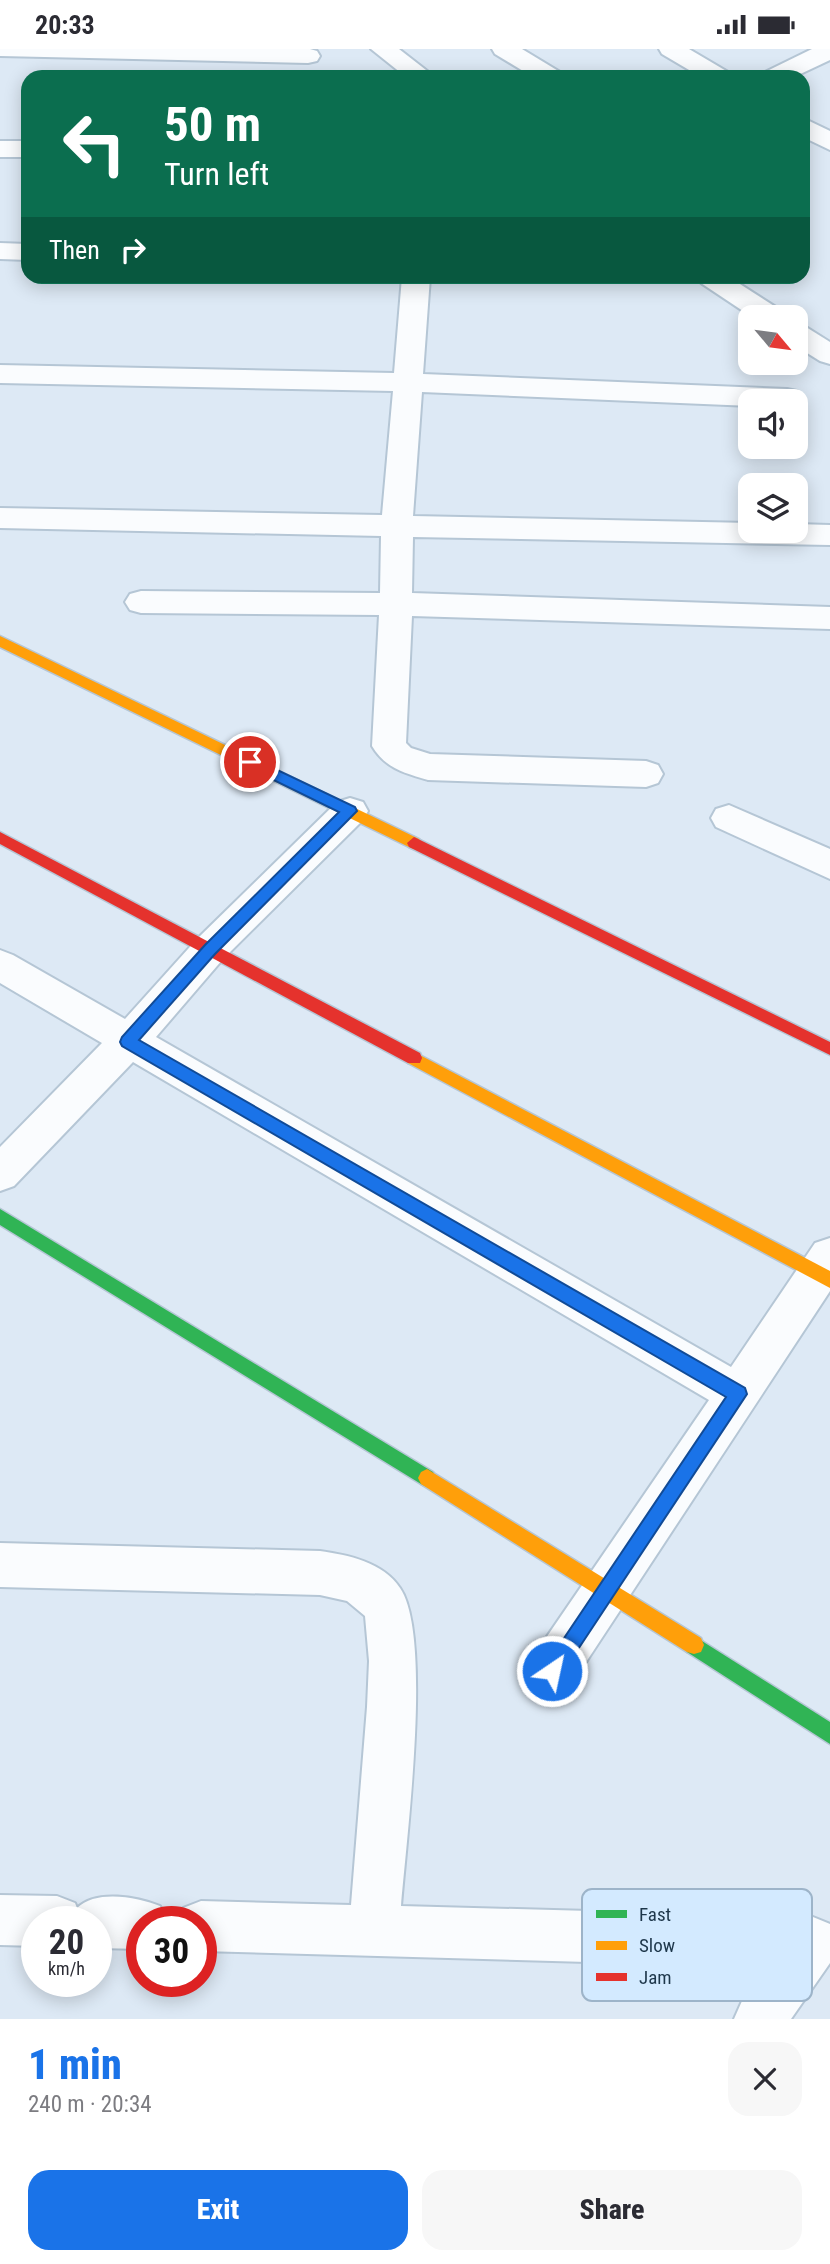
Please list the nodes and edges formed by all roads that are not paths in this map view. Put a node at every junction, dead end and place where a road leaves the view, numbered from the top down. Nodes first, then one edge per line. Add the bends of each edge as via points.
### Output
1 (383, 49) edge
2 (504, 49) edge
3 (671, 49) edge
4 (830, 50) edge
5 (5, 54) edge
6 (308, 56) dead end
7 (412, 70) edge
8 (539, 70) edge
9 (707, 70) edge
10 (789, 70) edge
11 (810, 131) edge
12 (830, 142) edge
13 (0, 149) edge
14 (21, 149) edge
15 (0, 251) edge
16 (21, 252) edge
17 (415, 284) edge
18 (722, 284) edge
19 (754, 305) edge
20 (808, 341) edge
21 (830, 355) edge
22 (0, 375) edge
23 (408, 382) junction
24 (738, 396) edge
25 (0, 517) edge
26 (397, 526) junction
27 (830, 535) edge
28 (141, 602) dead end
29 (396, 604) junction
30 (830, 618) edge
31 (0, 641) edge
32 (646, 774) dead end
33 (350, 811) junction
34 (729, 818) dead end
35 (0, 837) edge
36 (830, 865) edge
37 (210, 949) junction
38 (0, 965) edge
39 (128, 1042) junction
40 (830, 1049) edge
41 (0, 1174) edge
42 (0, 1216) edge
43 (826, 1270) edge
44 (738, 1394) junction
45 (0, 1565) edge
46 (608, 1590) junction
47 (552, 1671) dead end
48 (830, 1734) edge
49 (0, 1920) edge
50 (21, 1920) edge
51 (217, 1926) edge
52 (374, 1931) junction
53 (582, 1932) edge
54 (773, 2001) edge
55 (760, 2019) edge

1 - 7 street
2 - 8 street
3 - 9 street
4 - 10 street
5 - 6 street
11 - 12 street
13 - 14 street
15 - 16 street
17 - 23 street
18 - 19 street
20 - 21 street
22 - 23 street
23 - 24 street
23 - 26 street
25 - 26 street
26 - 27 street
26 - 29 street
28 - 29 street
29 - 30 street
29 - 32 street via 389,746 399,757 428,767
31 - 33 street
33 - 37 street
33 - 40 street
34 - 36 street
35 - 37 street
37 - 39 street
37 - 43 street
38 - 39 street
39 - 41 street
39 - 44 street
42 - 46 street
43 - 44 street
44 - 46 street
45 - 52 street via 320,1573 359,1580 386,1607 394,1670
46 - 47 street
46 - 48 street
49 - 50 street
51 - 52 street
52 - 53 street
54 - 55 street

